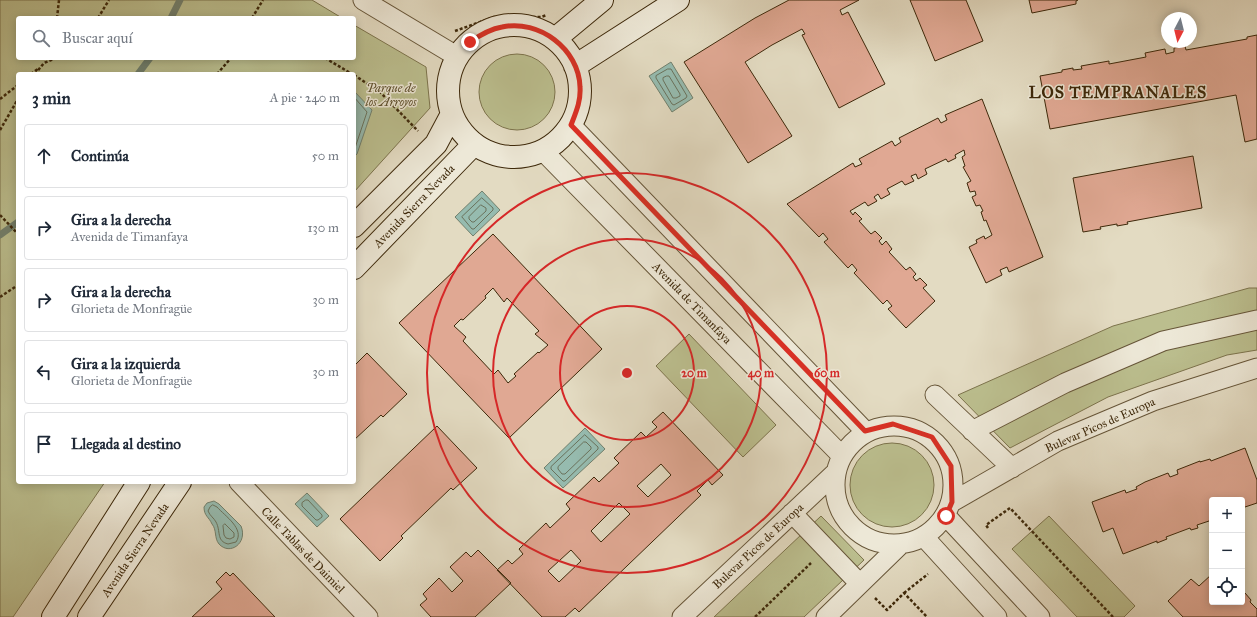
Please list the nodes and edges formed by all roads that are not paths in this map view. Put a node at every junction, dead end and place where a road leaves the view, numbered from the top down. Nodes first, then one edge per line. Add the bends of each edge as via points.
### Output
1 (363, 0) edge
2 (602, 0) edge
3 (678, 0) edge
4 (555, 39) junction
5 (458, 57) junction
6 (575, 66) junction
7 (452, 114) junction
8 (571, 125) junction
9 (474, 144) junction
10 (543, 151) junction
11 (356, 224) edge
12 (356, 266) edge
13 (1257, 320) edge
14 (1257, 368) edge
15 (935, 395) dead end
16 (865, 431) junction
17 (972, 431) junction
18 (841, 455) junction
19 (1012, 468) junction
20 (834, 474) junction
21 (138, 484) edge
22 (179, 484) edge
23 (241, 484) edge
24 (949, 509) junction
25 (792, 513) junction
26 (924, 537) junction
27 (900, 545) junction
28 (860, 584) junction
29 (53, 617) edge
30 (89, 617) edge
31 (368, 617) edge
32 (682, 617) edge
33 (826, 617) edge
34 (997, 617) edge
35 (1040, 617) edge

1 - 5 street
2 - 4 main road
3 - 6 main road
4 - 5 main road via 540,30 522,26 503,26 485,32 470,42
4 - 6 main road via 567,51
5 - 7 main road via 450,75 448,95
6 - 8 main road via 580,93 579,106
7 - 9 main road via 461,131
7 - 11 main road via 436,144
8 - 10 main road via 559,140
8 - 16 street
9 - 10 main road via 507,157
9 - 12 main road, Avenida Sierra Nevada
10 - 18 street, Avenida de Timanfaya
13 - 17 street via 1163,341 1065,383
14 - 19 street, Bulevar Picos de Europa via 1154,401 1058,442
15 - 17 street
16 - 18 street via 851,441
16 - 24 street via 893,424 932,437 951,466
17 - 19 street
18 - 20 street
19 - 24 street, Bulevar Picos de Europa
20 - 25 street, Bulevar Picos de Europa
20 - 27 street via 837,507 859,535
21 - 29 main road
22 - 30 main road, Avenida Sierra Nevada
23 - 31 street, Calle Tablas de Daimiel
24 - 26 street via 936,528
24 - 35 street via 977,550
25 - 28 street
25 - 32 street, Bulevar Picos de Europa
26 - 27 street
26 - 34 street
27 - 28 street
28 - 33 street

